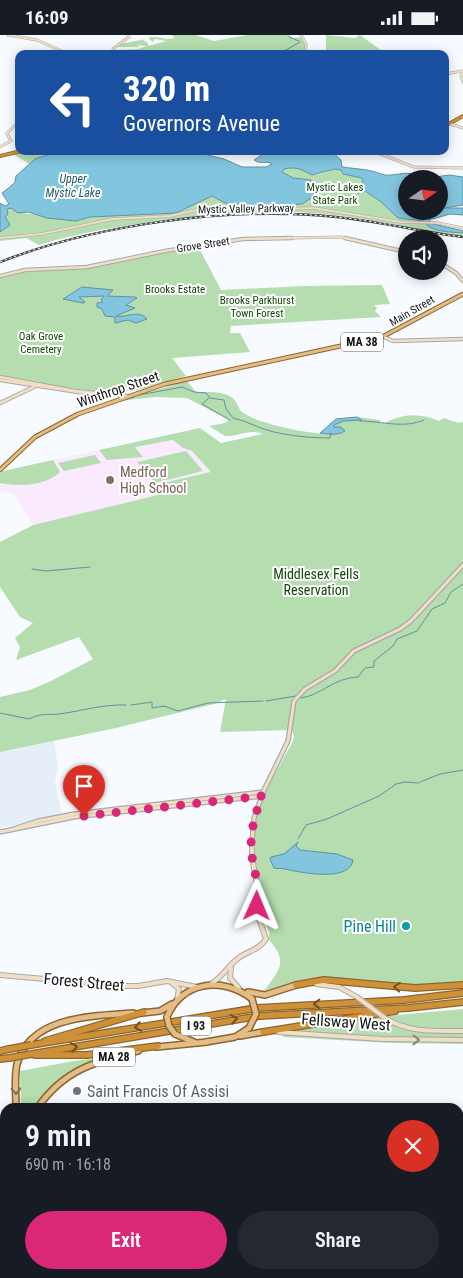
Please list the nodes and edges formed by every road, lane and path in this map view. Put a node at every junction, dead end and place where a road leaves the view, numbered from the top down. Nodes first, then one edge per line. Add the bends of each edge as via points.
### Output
1 (8, 35) edge
2 (128, 35) edge
3 (301, 35) edge
4 (58, 50) edge
5 (113, 50) edge
6 (306, 50) edge
7 (463, 71) edge
8 (449, 73) edge
9 (463, 82) edge
10 (463, 116) edge
11 (450, 124) joint
12 (15, 126) edge
13 (463, 128) edge
14 (0, 147) edge
15 (15, 152) edge
16 (383, 155) edge
17 (0, 156) edge
18 (463, 168) edge
19 (463, 228) edge
20 (0, 238) edge
21 (398, 250) edge
22 (448, 268) edge
23 (0, 276) edge
24 (463, 281) edge
25 (463, 295) edge
26 (384, 337) junction
27 (463, 339) edge
28 (259, 363) joint
29 (0, 378) edge
30 (37, 385) junction
31 (102, 394) junction
32 (128, 395) junction
33 (122, 398) junction
34 (0, 403) edge
35 (0, 470) edge
36 (463, 565) edge
37 (262, 794) junction
38 (0, 832) edge
39 (232, 965) junction
40 (0, 975) edge
41 (167, 981) junction
42 (296, 985) junction
43 (463, 985) edge
44 (206, 986) junction
45 (241, 989) junction
46 (463, 993) edge
47 (174, 1002) junction
48 (463, 1003) edge
49 (412, 1008) junction
50 (144, 1013) junction
51 (463, 1031) edge
52 (263, 1032) junction
53 (228, 1039) junction
54 (463, 1040) edge
55 (207, 1042) junction
56 (31, 1045) junction
57 (158, 1047) junction
58 (0, 1051) edge
59 (26, 1055) junction
60 (0, 1059) edge
61 (16, 1103) edge
62 (41, 1103) edge

1 - 4 main road
2 - 5 main road
3 - 6 main road via 306,42
7 - 8 main road
7 - 9 main road
10 - 11 highway
11 - 13 main road
12 - 14 main road via 7,133 11,141
15 - 17 highway
16 - 18 main road via 414,167
19 - 20 main road, Mystic Valley Parkway via 310,208 250,210 209,207 170,216 113,219
21 - 23 main road, Grove Street via 339,237 242,239 172,249 87,267 24,270
22 - 24 main road
25 - 26 main road, Main Street / MA 38
26 - 27 main road via 393,341
26 - 28 main road, Main Street / MA 38
28 - 32 main road, Winthrop Street / MA 38
29 - 30 main road
30 - 31 main road
30 - 34 main road
31 - 32 main road
31 - 33 main road
32 - 33 main road, Winthrop Street / MA 38
33 - 35 main road, Winthrop Street / MA 38 via 46,430
36 - 37 main road via 411,621 354,651 330,676 298,696 292,707 286,745
37 - 38 main road via 74,817
37 - 39 main road via 251,840 258,887 256,910 266,939 263,945 238,958
39 - 44 main road via 221,978
39 - 45 main road via 230,978
40 - 41 main road, Forest Street via 123,986
41 - 44 main road, Forest Street via 186,986
41 - 47 main road via 180,990
43 -> 42 highway via 415,988 320,980
42 - 45 main road, Fellsway West via 262,995
42 - 51 main road, Fellsway West, bridge via 312,983 344,990 398,1026 415,1030
44 - 45 main road via 226,984
44 - 47 main road
45 - 53 main road, bridge via 256,1005 256,1016 242,1034
46 -> 56 highway, I 93 via 404,1000 257,1008
47 - 50 main road via 160,1011
47 - 55 main road, bridge via 167,1017 175,1034 192,1041
48 - 49 highway, I 93
49 - 52 highway
59 -> 49 highway, I 93 via 259,1016
50 - 56 highway
50 -> 61 main road via 64,1021 38,1033 25,1045 18,1060
52 - 53 main road, Fellsway West / MA 28
52 -> 54 main road, Fellsway West / MA 28
53 - 55 main road, MA 28
55 - 57 main road, MA 28
56 - 58 highway, I 93, bridge
57 - 59 highway via 87,1055
57 - 62 main road, MA 28 via 77,1069 53,1087
59 - 60 highway, I 93, bridge

